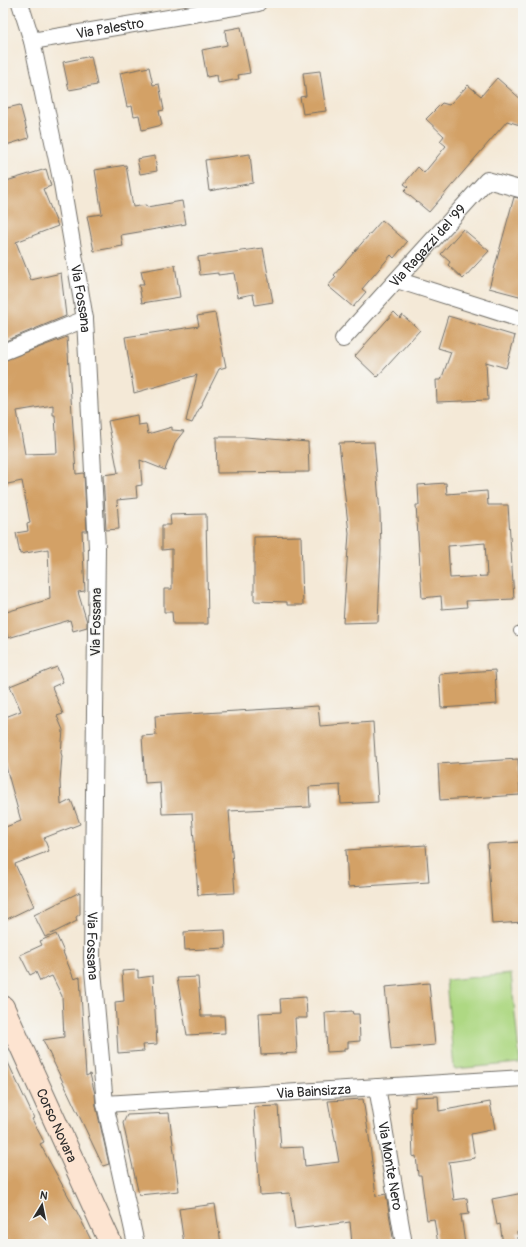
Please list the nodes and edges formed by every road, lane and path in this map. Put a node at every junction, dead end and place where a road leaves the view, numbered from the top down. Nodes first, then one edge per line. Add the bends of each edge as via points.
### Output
1 (20, 3) edge
2 (258, 3) edge
3 (32, 42) junction
4 (523, 190) edge
5 (397, 280) junction
6 (85, 319) junction
7 (523, 320) edge
8 (343, 338) dead end
9 (3, 352) edge
10 (3, 1007) edge
11 (9, 1035) edge
12 (523, 1078) edge
13 (377, 1087) junction
14 (105, 1104) junction
15 (112, 1244) edge
16 (136, 1244) edge
17 (404, 1244) edge

1 - 3 street, Via Fossana
2 - 3 street, Via Palestro
3 - 6 street, Via Fossana via 62,184
4 - 5 street, Via Ragazzi del '99 via 487,180
5 - 7 street
5 - 8 street, Via Ragazzi del '99
6 - 9 street
6 - 14 street, Via Fossana via 97,548 92,959
10 - 11 main road, Corso Novara
11 - 15 main road, Corso Novara
12 - 13 street, Via Bainsizza
13 - 14 street, Via Bainsizza
13 - 17 street, Via Monte Nero
14 - 16 street, Via Fossana

